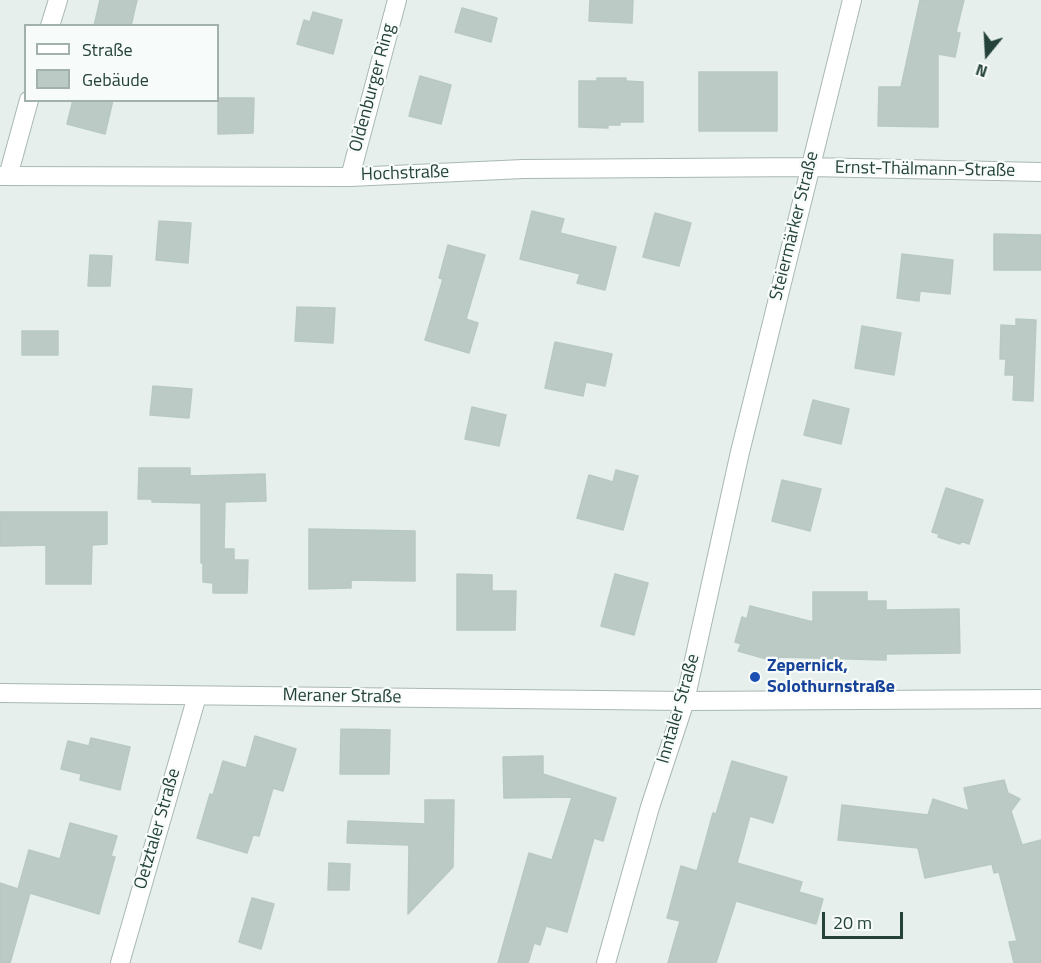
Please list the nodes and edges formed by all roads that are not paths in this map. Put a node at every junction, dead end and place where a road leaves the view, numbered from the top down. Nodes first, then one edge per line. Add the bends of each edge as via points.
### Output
1 (58, 0) edge
2 (397, 0) edge
3 (852, 0) edge
4 (51, 24) edge
5 (28, 102) edge
6 (810, 167) junction
7 (1041, 172) edge
8 (4, 176) edge
9 (350, 177) junction
10 (740, 452) joint
11 (0, 693) edge
12 (197, 696) junction
13 (1041, 699) edge
14 (685, 701) junction
15 (120, 963) edge
16 (606, 963) edge

1 - 4 street
2 - 9 street, Oldenburger Ring
3 - 6 street, Steiermärker Straße
5 - 8 street
6 - 7 street, Ernst-Thälmann-Straße
6 - 9 street, Hochstraße via 523,169
6 - 10 street, Steiermärker Straße
8 - 9 street, Hochstraße
10 - 14 street, Inntaler Straße
11 - 12 street, Meraner Straße
12 - 14 street, Meraner Straße
12 - 15 street, Oetztaler Straße
13 - 14 street, Meraner Straße
14 - 16 street, Inntaler Straße

